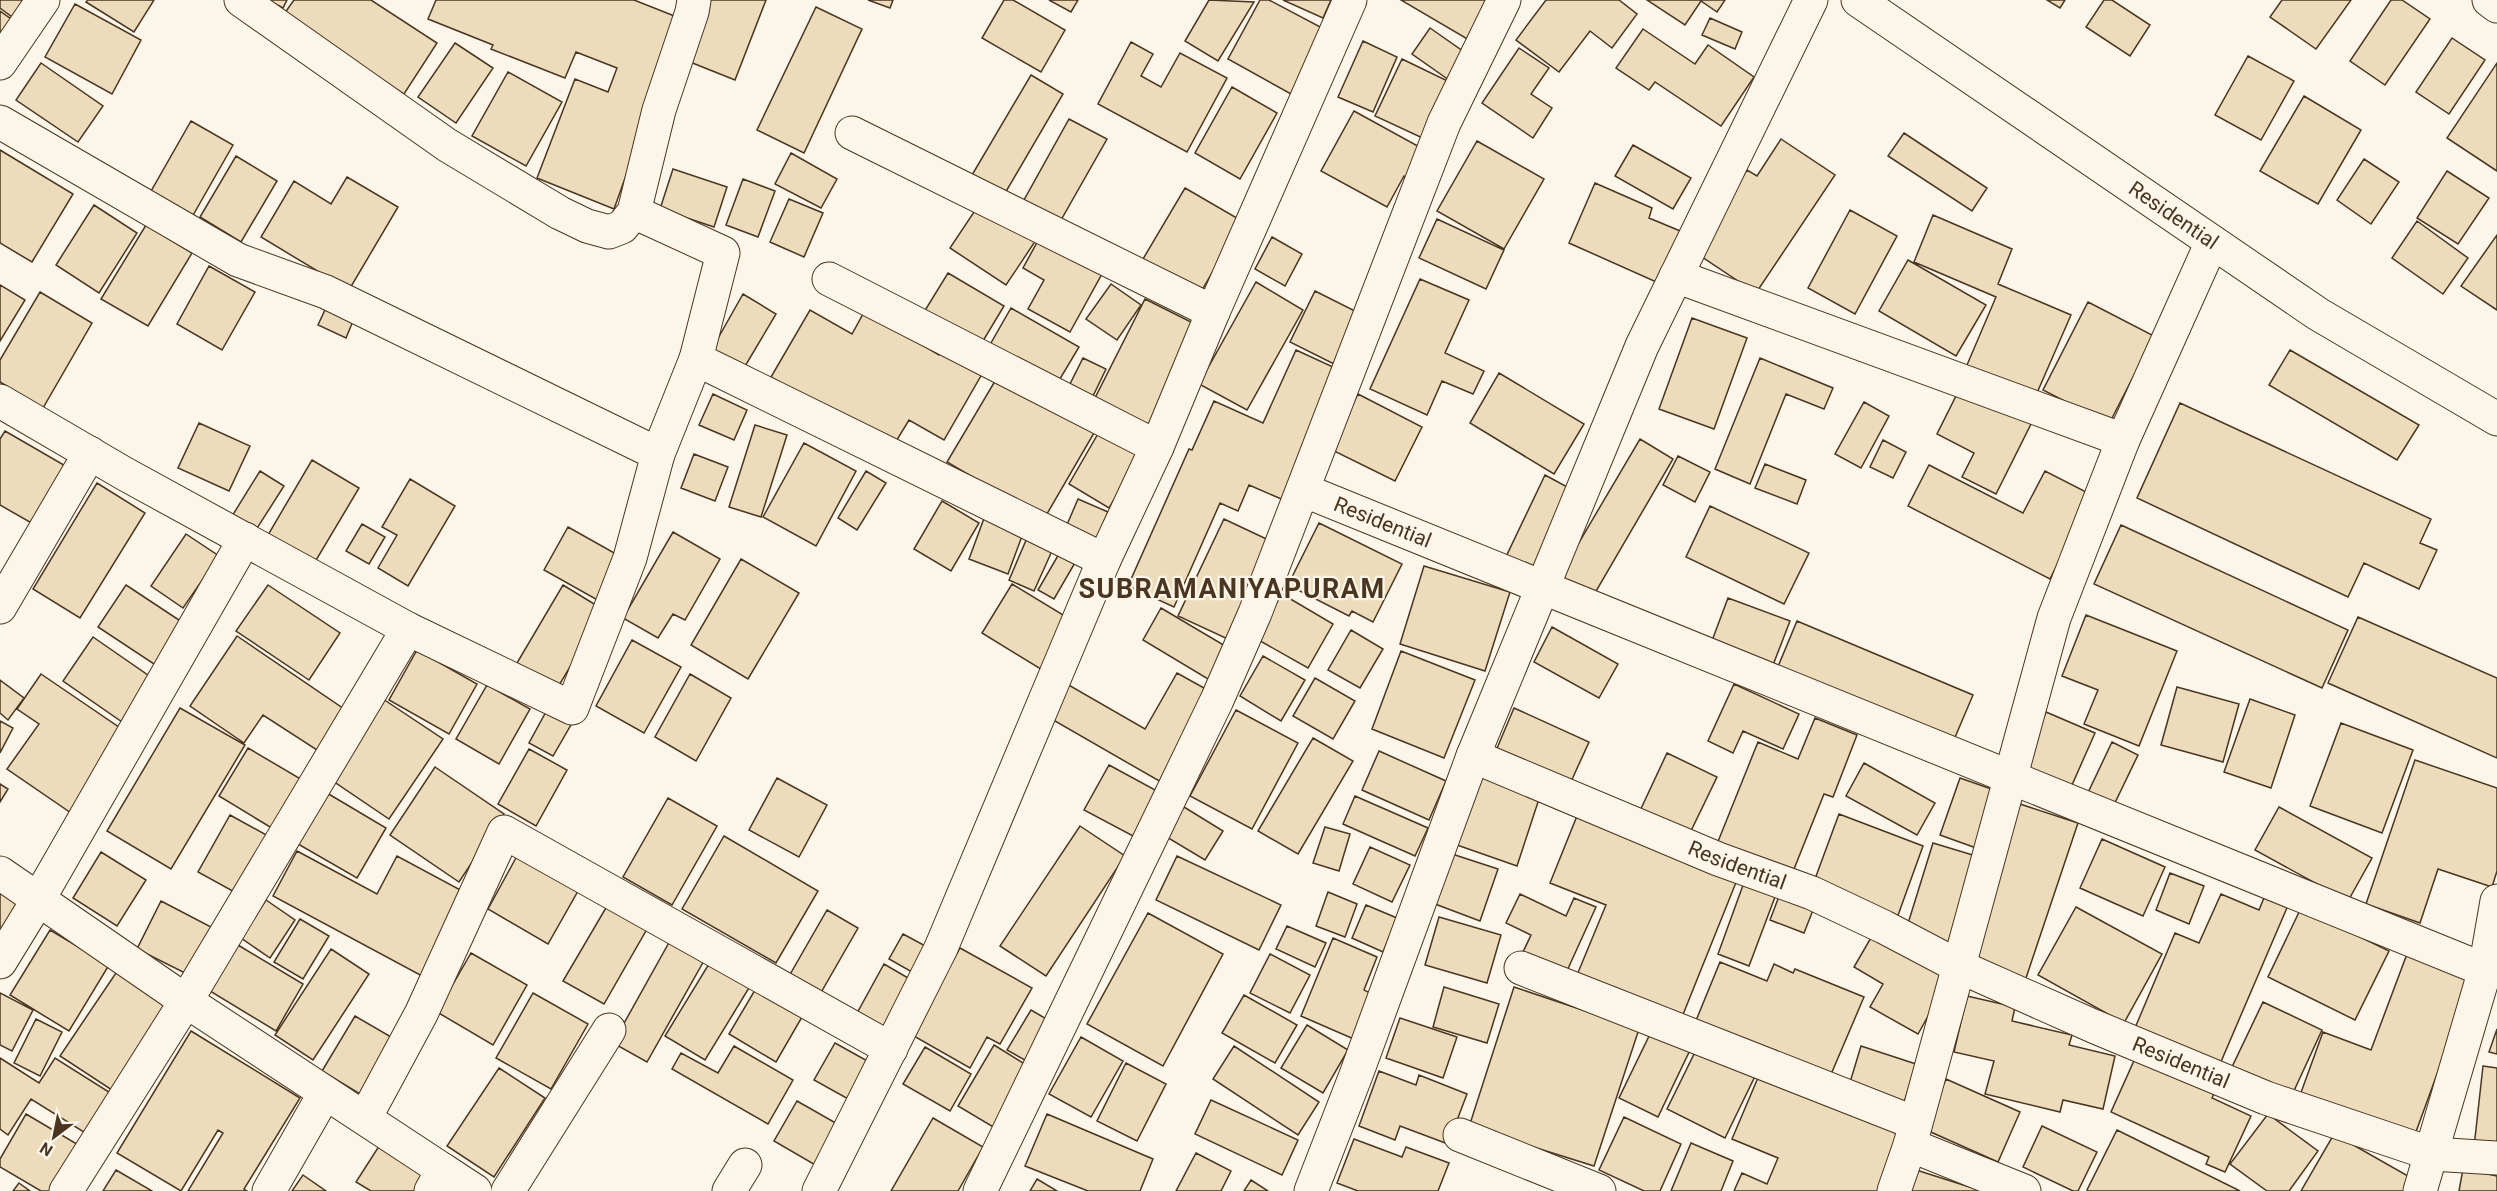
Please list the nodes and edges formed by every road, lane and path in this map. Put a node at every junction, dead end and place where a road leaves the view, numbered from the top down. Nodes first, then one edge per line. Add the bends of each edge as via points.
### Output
1 (43, 0) edge
2 (241, 0) edge
3 (694, 0) edge
4 (1350, 0) edge
5 (1504, 0) edge
6 (1811, 0) edge
7 (1858, 0) edge
8 (2489, 0) edge
9 (2497, 6) edge
10 (0, 63) edge
11 (0, 122) edge
12 (852, 133) dead end
13 (634, 212) junction
14 (2212, 242) junction
15 (1676, 276) junction
16 (829, 279) dead end
17 (1213, 312) junction
18 (696, 359) junction
19 (0, 400) edge
20 (2497, 419) edge
21 (2123, 440) junction
22 (1157, 447) junction
23 (90, 453) junction
24 (658, 454) junction
25 (1303, 490) junction
26 (245, 540) junction
27 (1104, 560) junction
28 (1542, 589) junction
29 (0, 607) edge
30 (408, 629) junction
31 (1473, 756) junction
32 (2010, 776) junction
33 (0, 873) edge
34 (38, 900) junction
35 (2497, 901) edge
36 (0, 962) edge
37 (1958, 966) junction
38 (1521, 968) dead end
39 (2491, 971) edge
40 (186, 1001) junction
41 (609, 1030) dead end
42 (891, 1049) junction
43 (325, 1093) junction
44 (365, 1118) junction
45 (1912, 1134) junction
46 (1460, 1135) dead end
47 (2432, 1154) junction
48 (2497, 1158) edge
49 (437, 1181) edge
50 (66, 1191) edge
51 (269, 1191) edge
52 (475, 1191) edge
53 (508, 1191) edge
54 (819, 1191) edge
55 (980, 1191) edge
56 (1311, 1191) edge
57 (1599, 1191) edge
58 (1894, 1191) edge
59 (2024, 1191) edge
60 (2420, 1191) edge

1 - 10 street
2 - 13 street via 447,145 560,213 609,232 622,227
3 - 13 street via 659,110
4 - 17 street
5 - 25 street via 1444,123
6 - 15 street
7 - 14 street, Residential
8 - 9 street
11 - 24 street via 238,260 326,292
12 - 17 street
13 - 18 street via 723,253
14 - 20 street, Residential via 2318,314
14 - 21 street
15 - 21 street
15 - 28 street via 1642,346
16 - 22 street
17 - 22 street
18 - 24 street
18 - 27 street
19 - 23 street
21 - 32 street via 2054,618
22 - 27 street
23 - 26 street
23 - 29 street
24 - 30 street via 630,558 572,708
25 - 28 street, Residential
25 - 55 street via 1217,700
26 - 30 street
26 - 34 street
27 - 42 street via 941,948
28 - 31 street
28 - 32 street, Residential
30 - 40 street
31 - 37 street, Residential via 1719,859 1812,893
31 - 56 street
32 - 37 street
32 - 39 street, Residential
33 - 34 street
34 - 36 street
34 - 40 street
35 - 39 street
37 - 45 street
37 - 47 street, Residential via 2266,1098
38 - 45 street
39 - 47 street
40 - 43 street
40 - 50 street
41 - 53 street
42 - 44 street via 504,832 421,1014
42 - 54 street
43 - 44 street
43 - 51 street
44 - 49 street
45 - 58 street
45 - 59 street
46 - 57 street
47 - 48 street, Residential
47 - 60 street
49 - 52 street

